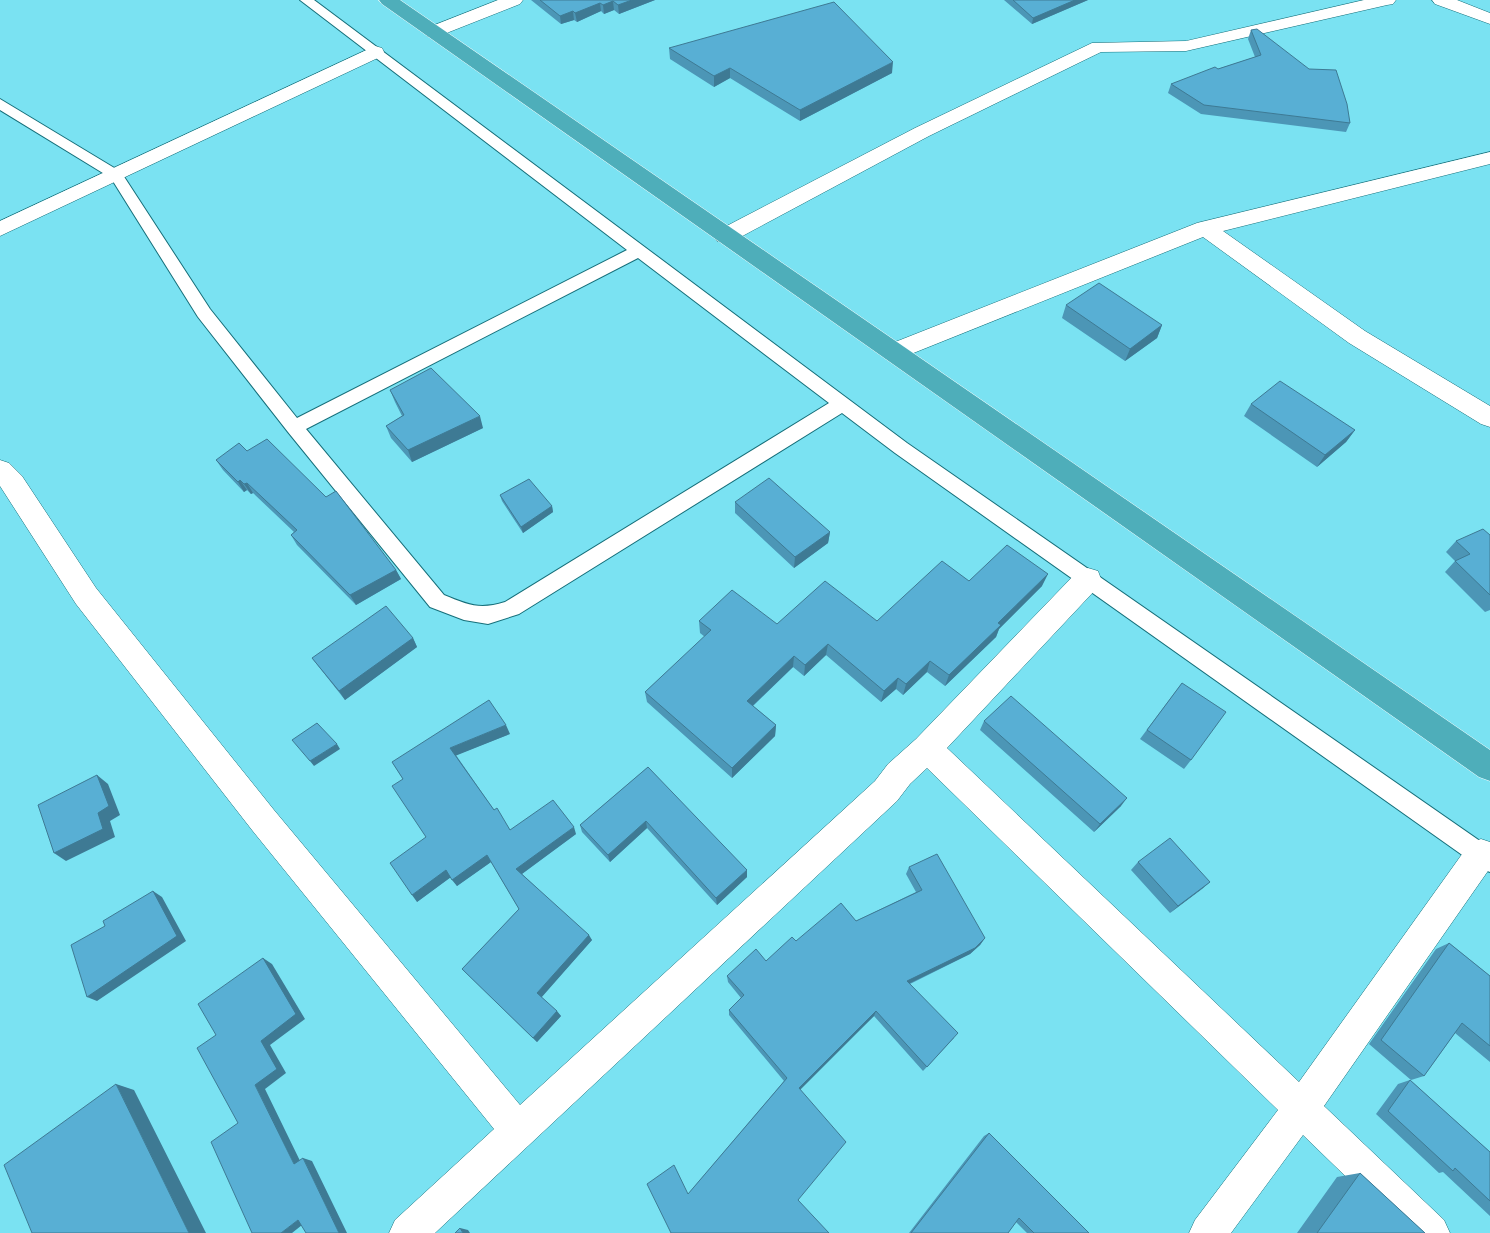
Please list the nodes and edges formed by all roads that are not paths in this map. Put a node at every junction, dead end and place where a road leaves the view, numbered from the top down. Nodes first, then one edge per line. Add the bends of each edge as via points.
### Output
1 (306, 0) edge
2 (388, 0) edge
3 (514, 0) edge
4 (1387, 0) edge
5 (1441, 0) edge
6 (1490, 19) edge
7 (433, 32) junction
8 (375, 52) junction
9 (0, 103) edge
10 (1490, 158) edge
11 (116, 175) junction
12 (1205, 228) junction
13 (0, 229) edge
14 (725, 236) junction
15 (640, 250) junction
16 (893, 352) junction
17 (842, 404) junction
18 (1490, 418) edge
19 (294, 427) junction
20 (0, 470) edge
21 (1088, 579) junction
22 (926, 749) junction
23 (1490, 767) edge
24 (1485, 858) edge
25 (1301, 1109) junction
26 (518, 1130) junction
27 (408, 1233) edge
28 (1208, 1233) edge
29 (1430, 1233) edge

1 - 8 lane
2 - 7 highway
3 - 7 street
4 - 14 street via 1186,46 1098,47 922,132
5 - 6 street
7 - 14 highway
8 - 11 street
8 - 15 lane
9 - 11 lane
10 - 12 street
11 - 13 street
11 - 19 lane via 204,314
12 - 16 street
12 - 18 street via 1357,337
14 - 16 highway
15 - 17 lane
15 - 19 lane
16 - 23 highway
17 - 19 lane via 512,608 488,616 464,612 436,601
17 - 21 lane
20 - 26 street via 13,483 86,596 262,820
21 - 22 street
21 - 24 lane
22 - 25 street
22 - 26 street via 886,791
24 - 25 street
25 - 28 street
25 - 29 street
26 - 27 street

